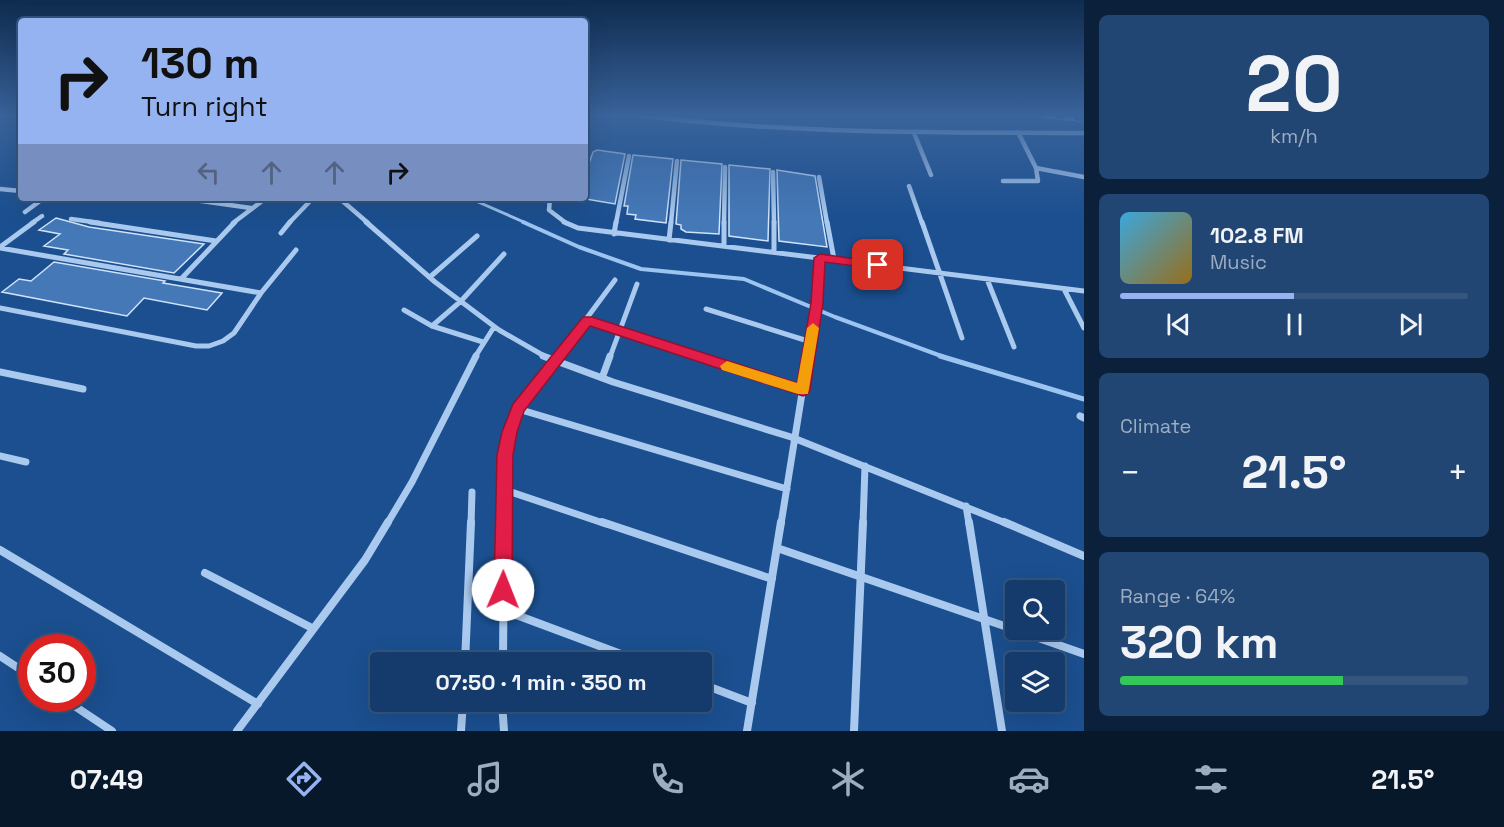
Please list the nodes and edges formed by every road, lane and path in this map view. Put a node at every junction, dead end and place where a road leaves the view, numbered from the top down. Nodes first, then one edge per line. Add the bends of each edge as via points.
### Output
1 (921, 149) edge
2 (1027, 149) edge
3 (629, 156) dead end
4 (677, 161) dead end
5 (724, 167) dead end
6 (1036, 168) junction
7 (773, 172) dead end
8 (931, 175) dead end
9 (819, 177) dead end
10 (1084, 177) edge
11 (1003, 181) dead end
12 (909, 186) dead end
13 (0, 189) edge
14 (18, 191) edge
15 (40, 201) edge
16 (201, 201) edge
17 (262, 201) edge
18 (310, 201) edge
19 (342, 201) edge
20 (550, 201) edge
21 (251, 208) junction
22 (25, 213) dead end
23 (42, 216) dead end
24 (71, 219) dead end
25 (281, 233) dead end
26 (614, 234) junction
27 (477, 236) dead end
28 (669, 240) junction
29 (216, 241) junction
30 (724, 246) junction
31 (0, 248) edge
32 (296, 250) dead end
33 (774, 252) junction
34 (504, 254) dead end
35 (820, 258) junction
36 (834, 260) junction
37 (940, 273) junction
38 (430, 277) junction
39 (181, 279) junction
40 (987, 279) junction
41 (615, 280) dead end
42 (637, 284) dead end
43 (1064, 289) junction
44 (1084, 291) edge
45 (261, 293) junction
46 (461, 302) junction
47 (0, 308) edge
48 (404, 309) dead end
49 (706, 309) dead end
50 (587, 320) junction
51 (432, 326) junction
52 (494, 327) junction
53 (1084, 328) edge
54 (620, 331) junction
55 (962, 338) dead end
56 (483, 342) junction
57 (811, 342) junction
58 (1014, 347) dead end
59 (554, 361) junction
60 (0, 372) edge
61 (602, 378) junction
62 (83, 389) dead end
63 (803, 390) junction
64 (518, 408) junction
65 (795, 439) junction
66 (0, 456) edge
67 (26, 462) dead end
68 (865, 466) junction
69 (787, 489) junction
70 (505, 490) junction
71 (472, 492) dead end
72 (966, 506) junction
73 (777, 549) junction
74 (0, 550) edge
75 (1084, 556) edge
76 (205, 573) dead end
77 (860, 577) junction
78 (772, 579) junction
79 (503, 610) junction
80 (984, 619) junction
81 (1005, 626) edge
82 (312, 628) junction
83 (1044, 640) edge
84 (465, 652) edge
85 (502, 652) edge
86 (616, 652) edge
87 (1084, 654) edge
88 (0, 656) edge
89 (18, 668) edge
90 (712, 688) edge
91 (752, 703) junction
92 (258, 704) junction
93 (84, 712) edge
94 (462, 712) edge
95 (502, 712) edge
96 (112, 731) edge
97 (237, 731) edge
98 (461, 731) edge
99 (504, 731) edge
100 (747, 731) edge
101 (854, 731) edge
102 (1002, 731) edge

1 - 8 street
2 - 6 street
3 - 26 street
4 - 28 street
5 - 30 street
6 - 10 street
6 - 11 street via 1038,181
7 - 33 street
9 - 36 street
12 - 37 street
13 - 14 street
15 - 22 street
16 - 21 street
17 - 21 street
18 - 25 street
19 - 38 street
20 - 26 street via 549,210 565,224
21 - 29 street
23 - 31 street
24 - 29 street
26 - 28 street
27 - 38 street
28 - 30 street
29 - 39 street
30 - 33 street
31 - 39 street
32 - 45 street
33 - 35 street
34 - 46 street
35 - 36 street
35 - 57 street
36 - 37 street
37 - 40 street
37 - 55 street
38 - 46 street
39 - 45 street
40 - 43 street
40 - 58 street
41 - 50 street
42 - 54 street
43 - 44 street
43 - 53 street
45 - 47 street via 234,333 209,346
46 - 51 street
46 - 52 street
48 - 51 street
49 - 57 street
50 - 54 street
50 - 59 street
51 - 56 street
52 - 56 street
52 - 59 street
54 - 61 street
54 - 63 street
56 - 82 street via 412,482 365,560
57 - 63 street
59 - 61 street
59 - 64 street
60 - 62 street
61 - 65 street
63 - 65 street
64 - 69 street
64 - 70 street via 505,455
65 - 68 street
65 - 69 street
66 - 67 street
68 - 72 street
68 - 77 street
69 - 73 street
70 - 78 street
70 - 79 street
71 - 84 street
72 - 75 street
72 - 80 street
73 - 77 street
73 - 78 street
74 - 92 street
76 - 82 street
77 - 80 street
77 - 101 street
78 - 91 street
79 - 85 street
79 - 86 street
80 - 81 street
80 - 102 street
82 - 92 street
83 - 87 street
88 - 89 street
90 - 91 street
91 - 100 street
92 - 97 street
93 - 96 street
94 - 98 street
95 - 99 street

